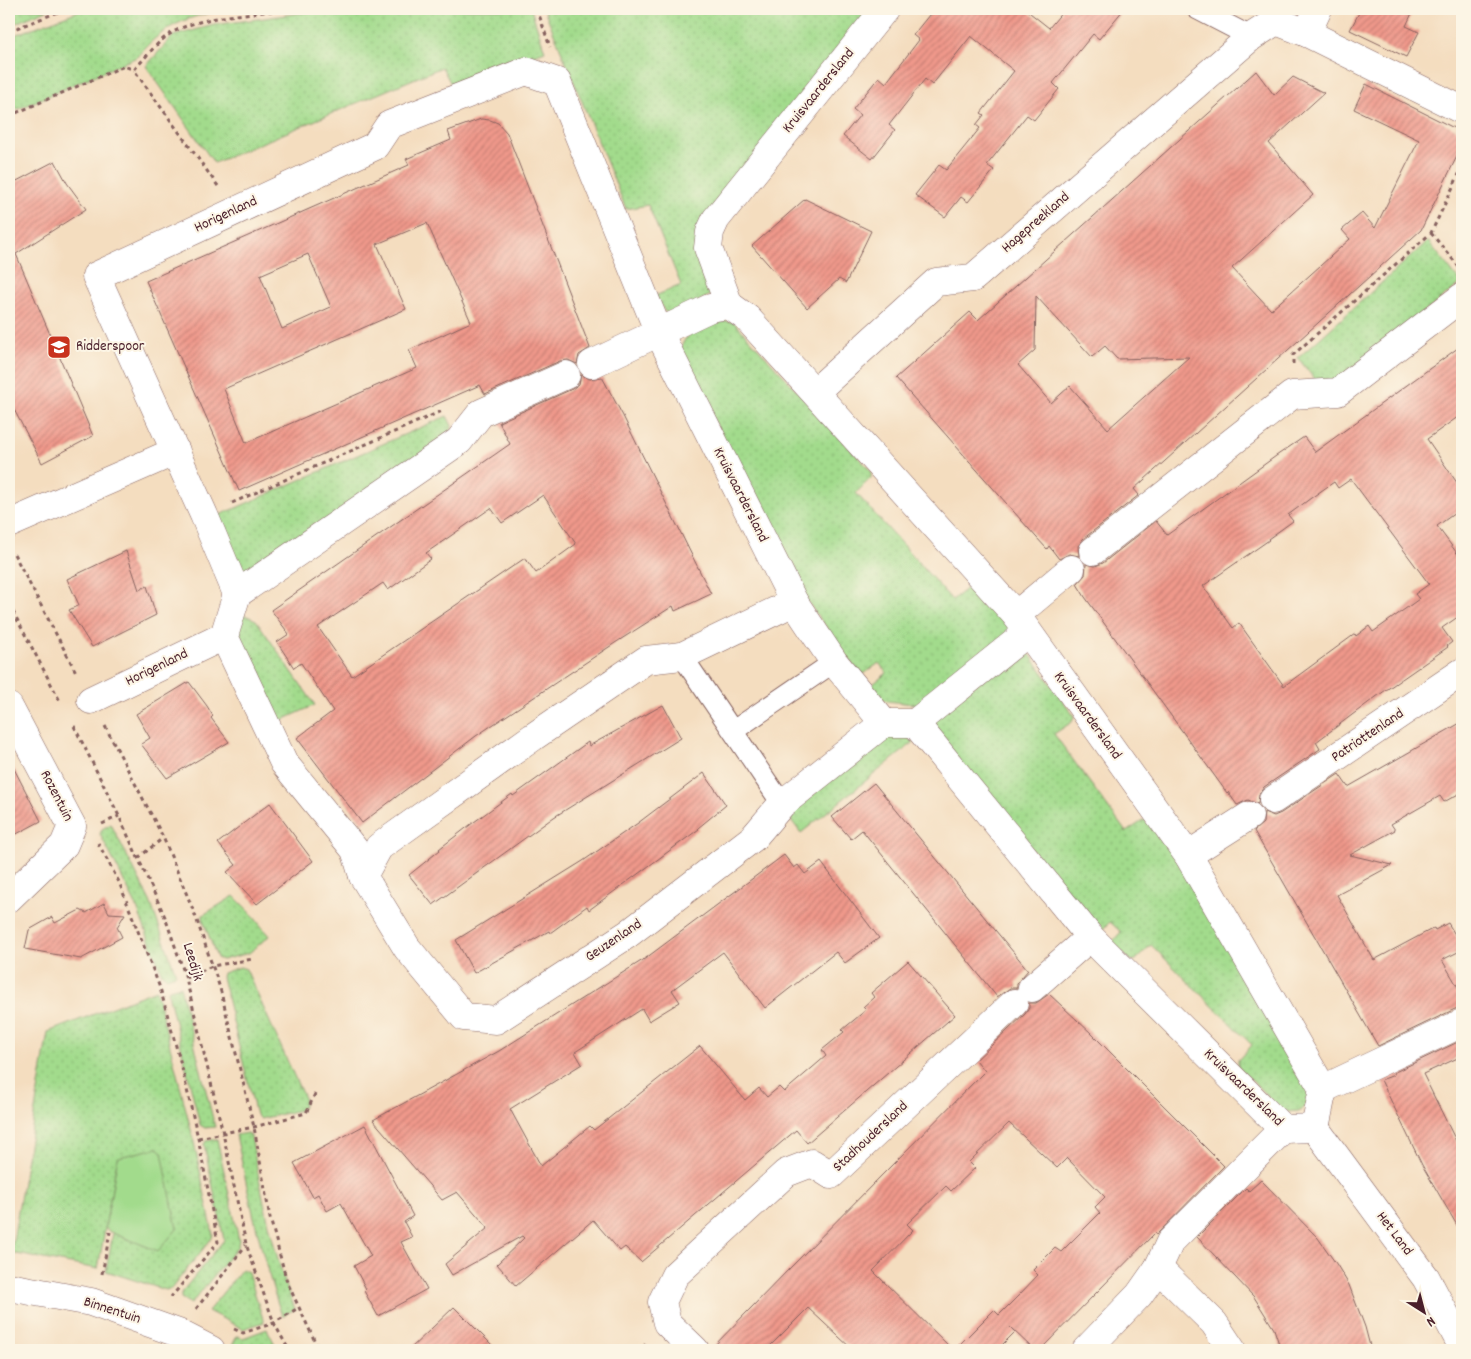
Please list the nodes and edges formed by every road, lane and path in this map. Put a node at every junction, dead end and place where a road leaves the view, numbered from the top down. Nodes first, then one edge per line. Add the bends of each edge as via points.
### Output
1 (66, 9) edge
2 (289, 9) edge
3 (885, 9) edge
4 (1197, 9) edge
5 (1318, 9) edge
6 (9, 31) edge
7 (1307, 34) junction
8 (1251, 37) junction
9 (134, 70) junction
10 (526, 71) joint
11 (1462, 110) edge
12 (9, 116) edge
13 (1462, 168) edge
14 (236, 211) junction
15 (1431, 233) junction
16 (1462, 272) edge
17 (1462, 297) edge
18 (729, 305) junction
19 (659, 333) junction
20 (592, 364) dead end
21 (566, 376) dead end
22 (815, 392) junction
23 (1292, 395) junction
24 (481, 412) junction
25 (176, 451) junction
26 (204, 515) junction
27 (9, 524) edge
28 (1093, 551) dead end
29 (13, 553) dead end
30 (1071, 569) dead end
31 (237, 594) junction
32 (794, 602) junction
33 (9, 604) edge
34 (1022, 624) junction
35 (224, 636) junction
36 (682, 656) junction
37 (834, 662) junction
38 (1462, 672) edge
39 (91, 700) junction
40 (63, 706) dead end
41 (9, 707) edge
42 (916, 722) junction
43 (72, 723) dead end
44 (884, 723) junction
45 (732, 732) junction
46 (1273, 800) dead end
47 (782, 804) junction
48 (1248, 816) dead end
49 (95, 836) dead end
50 (163, 837) junction
51 (1188, 855) junction
52 (138, 858) junction
53 (362, 876) junction
54 (9, 898) edge
55 (1090, 937) junction
56 (253, 959) dead end
57 (212, 966) junction
58 (186, 978) junction
59 (1462, 1023) edge
60 (1323, 1089) junction
61 (315, 1094) dead end
62 (254, 1126) junction
63 (1315, 1128) junction
64 (1283, 1129) junction
65 (223, 1133) junction
66 (198, 1138) junction
67 (110, 1232) dead end
68 (246, 1244) junction
69 (1158, 1268) junction
70 (102, 1274) dead end
71 (9, 1287) edge
72 (172, 1297) dead end
73 (178, 1334) junction
74 (1462, 1346) edge
75 (211, 1350) edge
76 (289, 1350) edge
77 (319, 1350) edge
78 (695, 1350) edge
79 (1086, 1350) edge
80 (1232, 1350) edge

1 - 6 path
2 - 9 path via 188,25 168,35
3 - 18 street, Kruisvaardersland via 716,219 708,248
4 - 8 lane
5 - 7 street
7 - 8 street, Hagepreekland via 1276,21
7 - 11 street, Hagepreekland
8 - 22 street, Hagepreekland via 973,278 936,282
9 - 12 path via 124,66
9 - 14 path
10 - 14 street, Horigenland via 389,125 375,146
10 - 19 street, Kruisvaardersland via 558,82
13 - 15 path
14 - 25 street, Horigenland via 96,276
15 - 16 path
15 - 23 path via 1293,355
17 - 23 street via 1338,392
18 - 19 street via 710,308
18 - 22 street, Kruisvaardersland via 747,318
19 - 20 street
19 - 32 street, Kruisvaardersland
21 - 24 street
22 - 34 street, Kruisvaardersland
23 - 28 street
24 - 26 path via 450,408
24 - 31 street via 459,441
25 - 26 street, Horigenland
25 - 27 street
26 - 31 street, Horigenland
29 - 39 path
30 - 34 street
31 - 35 street
32 - 36 street
32 - 37 street, Kruisvaardersland
33 - 40 path
34 - 42 street
34 - 51 street, Kruisvaardersland
35 - 39 street, Horigenland
35 - 53 street, Geuzenland via 284,763 355,850
36 - 45 lane
36 - 53 street via 646,660 533,736 379,847
37 - 44 street, Kruisvaardersland
37 - 45 lane
38 - 46 street, Patriottenland
39 - 50 path
41 - 54 street, Rozentuin via 72,826 64,845
42 - 44 street
42 - 55 street, Kruisvaardersland
43 - 52 path, Leedijk
44 - 47 street, Geuzenland
45 - 47 lane
47 - 53 street, Geuzenland via 753,838 628,934 496,1020 464,1017 407,948
48 - 51 street
49 - 66 path via 119,882 160,988
50 - 52 path
50 - 57 path
51 - 60 street, Kruisvaardersland
52 - 58 path, Leedijk via 165,917
55 - 64 street, Kruisvaardersland
55 - 78 street, Stadhoudersland via 831,1175 812,1162 786,1173 675,1275 662,1302 666,1323
56 - 57 path
57 - 58 path
57 - 62 path
58 - 65 path, Leedijk
59 - 60 street
60 - 63 street
61 - 62 path via 306,1113
62 - 65 path
62 - 77 path via 270,1218 287,1282
63 - 64 street, Kruisvaardersland
63 - 74 street, Het Land via 1426,1278
64 - 69 street via 1170,1242
65 - 66 path
65 - 68 path, Leedijk
66 - 72 path via 218,1242
67 - 70 path
68 - 73 path
68 - 76 path, Leedijk via 274,1322
69 - 79 street via 1139,1295
69 - 80 street via 1214,1323
71 - 73 street, Binnentuin via 91,1302
73 - 75 street, Binnentuin

